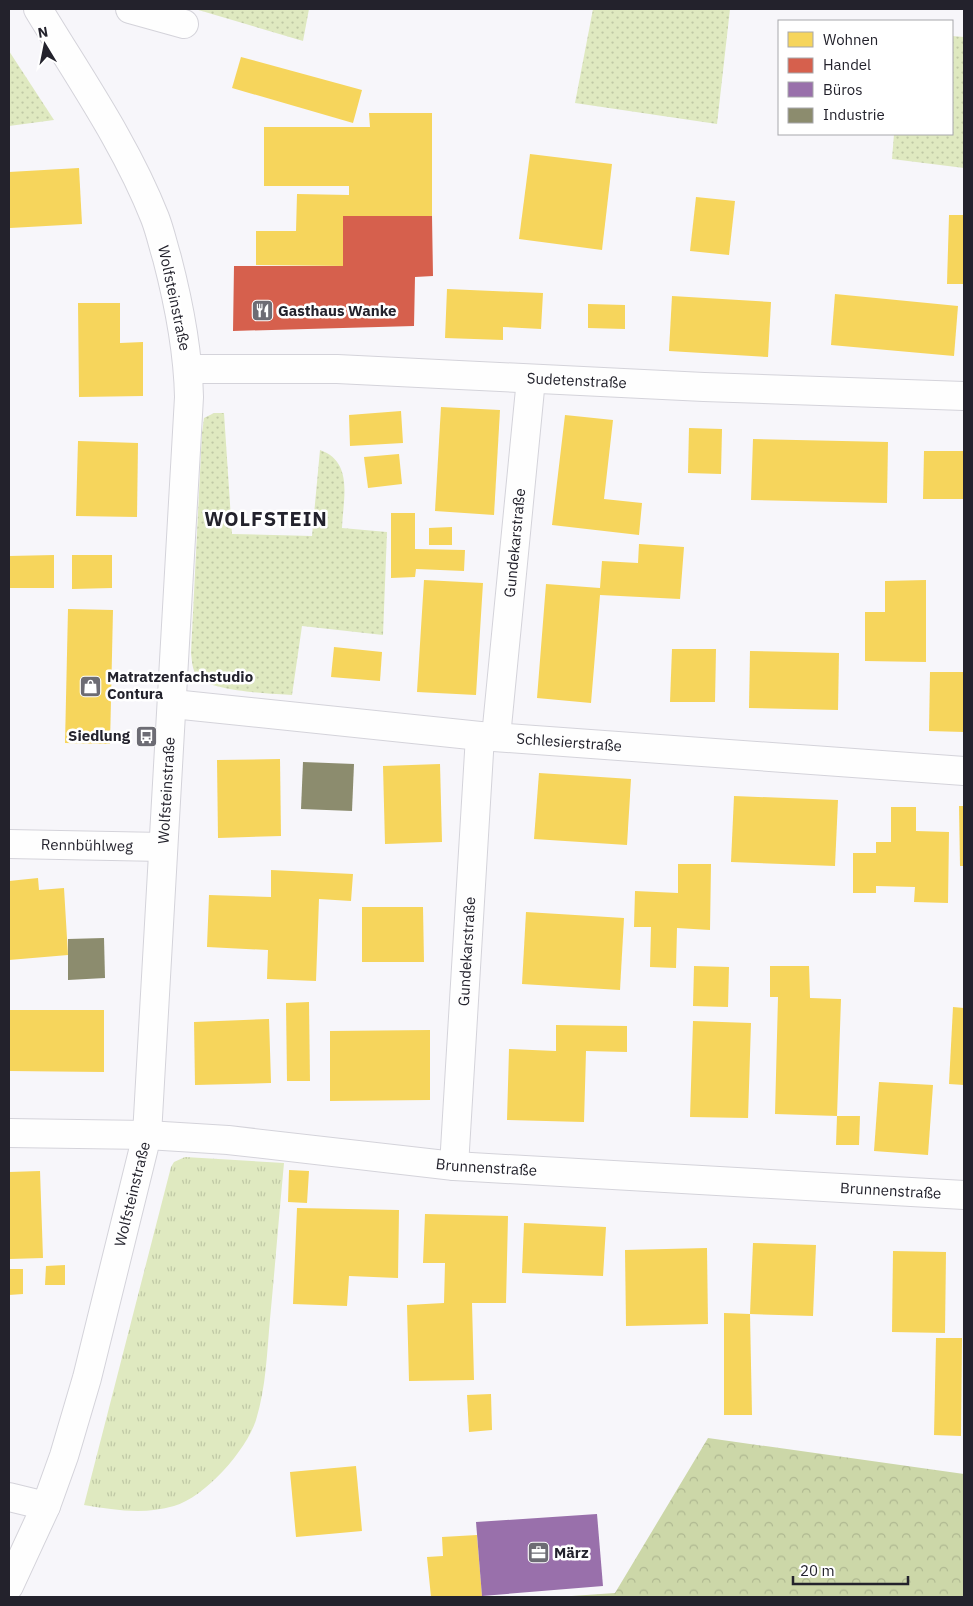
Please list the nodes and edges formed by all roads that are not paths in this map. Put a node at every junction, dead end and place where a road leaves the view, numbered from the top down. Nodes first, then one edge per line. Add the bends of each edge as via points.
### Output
1 (38, 9) edge
2 (130, 9) edge
3 (184, 24) dead end
4 (189, 369) junction
5 (531, 379) junction
6 (964, 396) edge
7 (173, 704) junction
8 (488, 737) junction
9 (964, 771) edge
10 (9, 844) edge
11 (163, 847) junction
12 (9, 1133) edge
13 (147, 1135) junction
14 (454, 1166) junction
15 (964, 1195) edge
16 (9, 1497) edge
17 (46, 1506) junction
18 (9, 1586) edge

1 - 4 street, Wolfsteinstraße via 107,123 156,220 176,291
2 - 3 street
4 - 5 street, Sudetenstraße via 337,369
4 - 7 street, Wolfsteinstraße
5 - 6 street, Sudetenstraße
5 - 8 street, Gundekarstraße
7 - 8 street, Schlesierstraße
7 - 11 street, Wolfsteinstraße
8 - 9 street, Schlesierstraße
8 - 14 street, Gundekarstraße
10 - 11 street, Rennbühlweg
11 - 13 street, Wolfsteinstraße
12 - 13 street, Brunnenstraße
13 - 14 street, Brunnenstraße via 228,1140
13 - 17 street, Wolfsteinstraße via 87,1378
14 - 15 street, Brunnenstraße
16 - 17 street
17 - 18 street, Wolfsteinstraße

